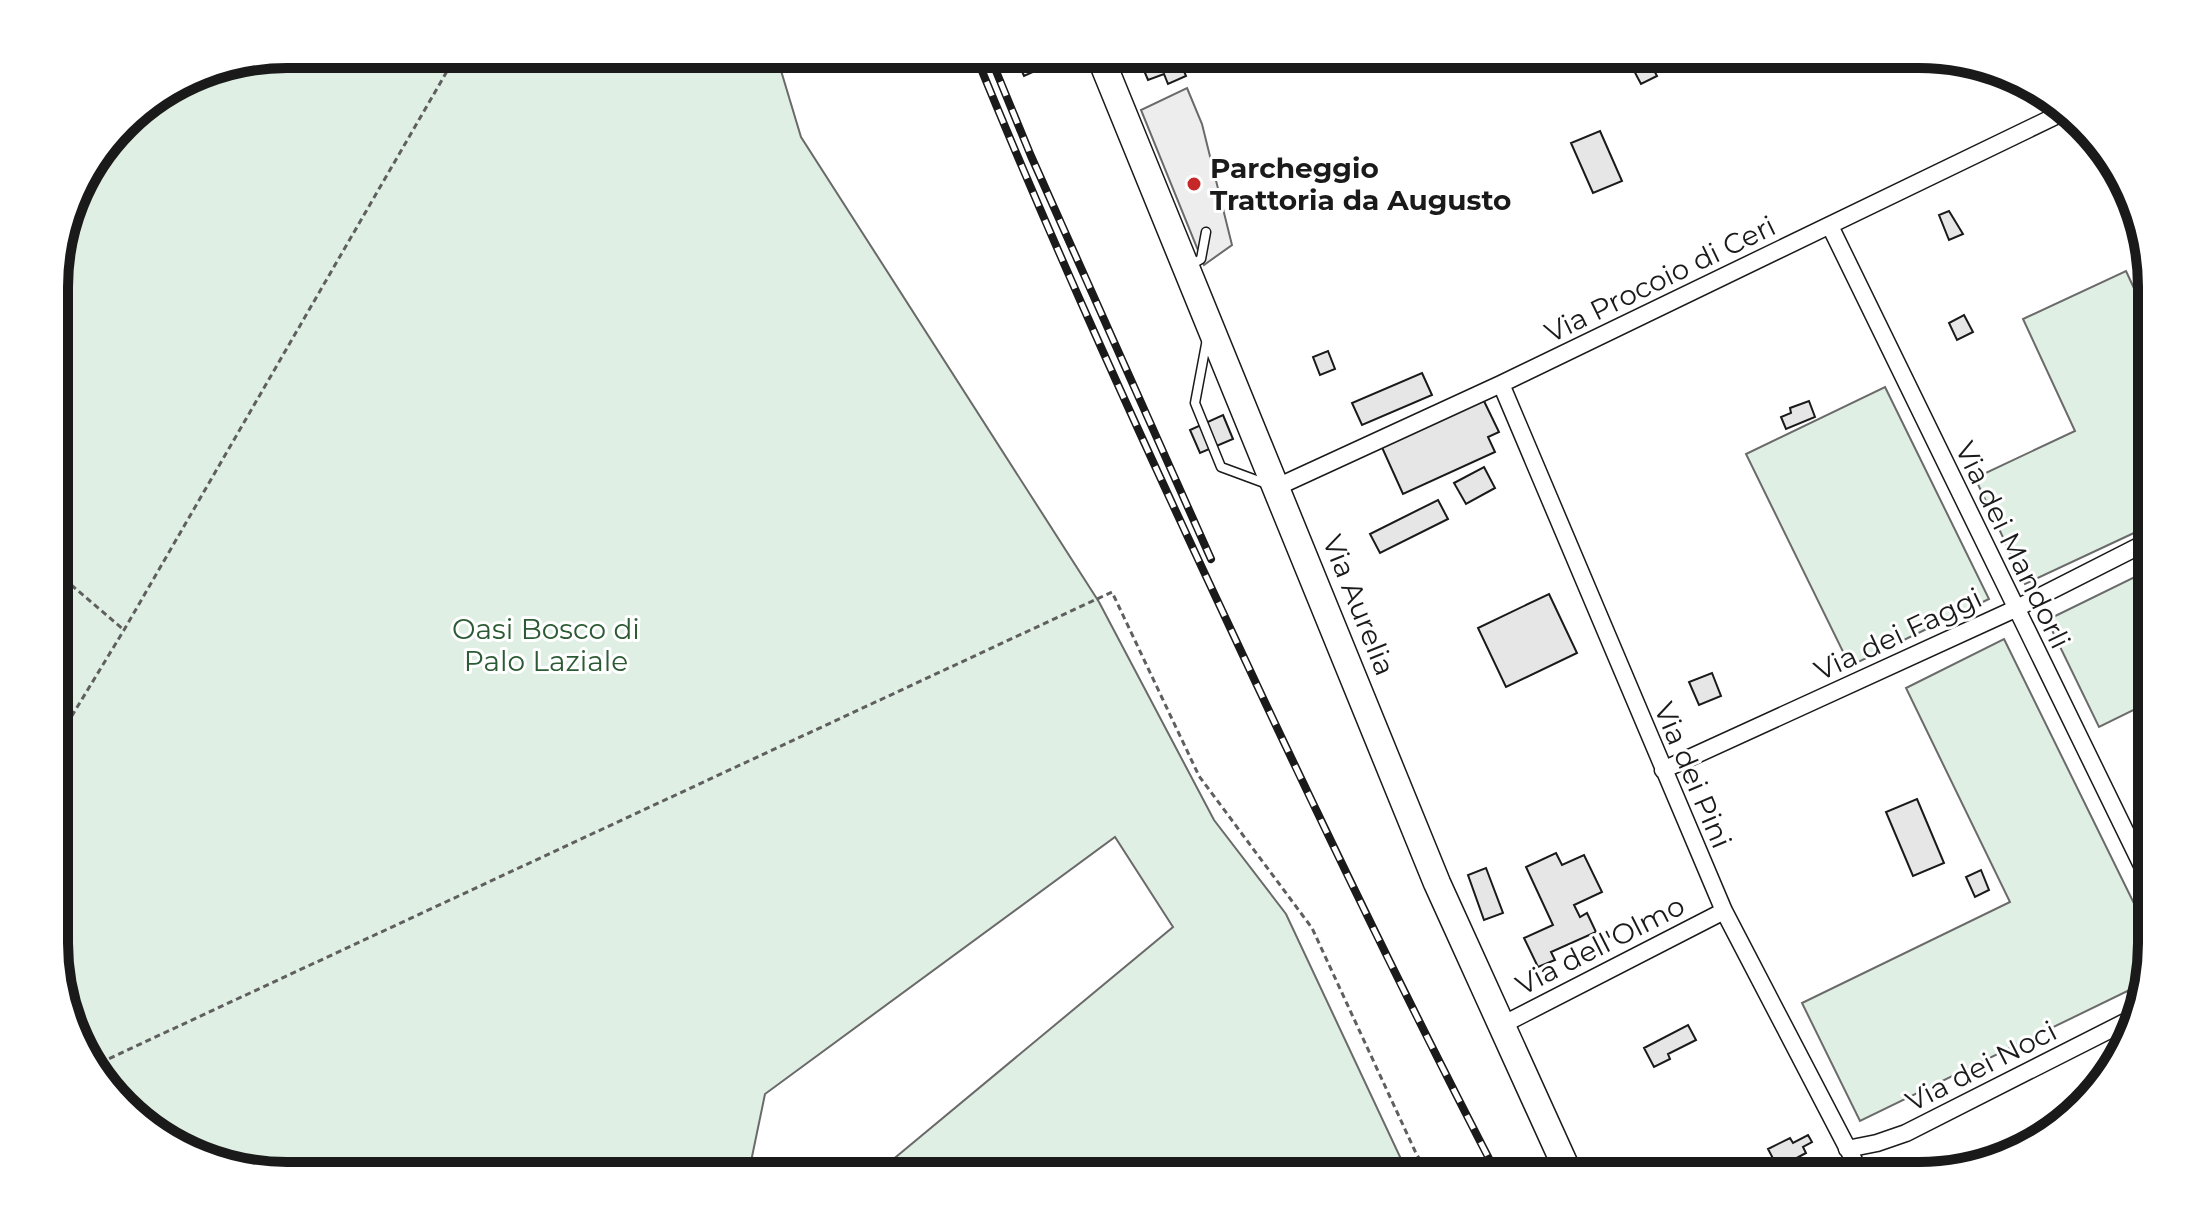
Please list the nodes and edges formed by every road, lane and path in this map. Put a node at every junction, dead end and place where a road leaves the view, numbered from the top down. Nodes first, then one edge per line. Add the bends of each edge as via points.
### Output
1 (449, 68) edge
2 (1105, 68) edge
3 (2056, 116) edge
4 (1830, 226) junction
5 (1206, 232) dead end
6 (1186, 267) junction
7 (1209, 323) junction
8 (1501, 384) junction
9 (1277, 487) junction
10 (2138, 547) edge
11 (68, 582) edge
12 (2015, 609) junction
13 (124, 630) junction
14 (68, 722) edge
15 (1663, 770) junction
16 (2138, 858) edge
17 (1724, 911) junction
18 (2122, 1023) edge
19 (1500, 1026) junction
20 (103, 1062) edge
21 (1847, 1149) junction
22 (1421, 1162) edge
23 (1563, 1162) edge
24 (1854, 1162) edge

1 - 13 path
2 - 6 main road, Via Aurelia
3 - 4 street, Via Procoio di Ceri
4 - 8 street, Via Procoio di Ceri
4 - 12 street, Via dei Mandorli
5 - 6 lane via 1201,259
6 - 7 main road, Via Aurelia
7 - 9 main road, Via Aurelia
7 - 9 lane via 1195,403 1221,467
8 - 9 street, Via Procoio di Ceri
8 - 15 street, Via dei Pini
9 - 19 main road, Via Aurelia
10 - 12 street, Via dei Faggi
11 - 13 path
12 - 15 street, Via dei Faggi
12 - 16 street, Via dei Mandorli
13 - 14 path
15 - 17 street, Via dei Pini
17 - 19 street, Via dell'Olmo
17 - 21 street, Via dei Pini
18 - 21 street, Via dei Noci via 1914,1129
19 - 23 main road, Via Aurelia
20 - 22 path via 1112,592 1199,776 1312,928
21 - 24 street, Via dei Pini

